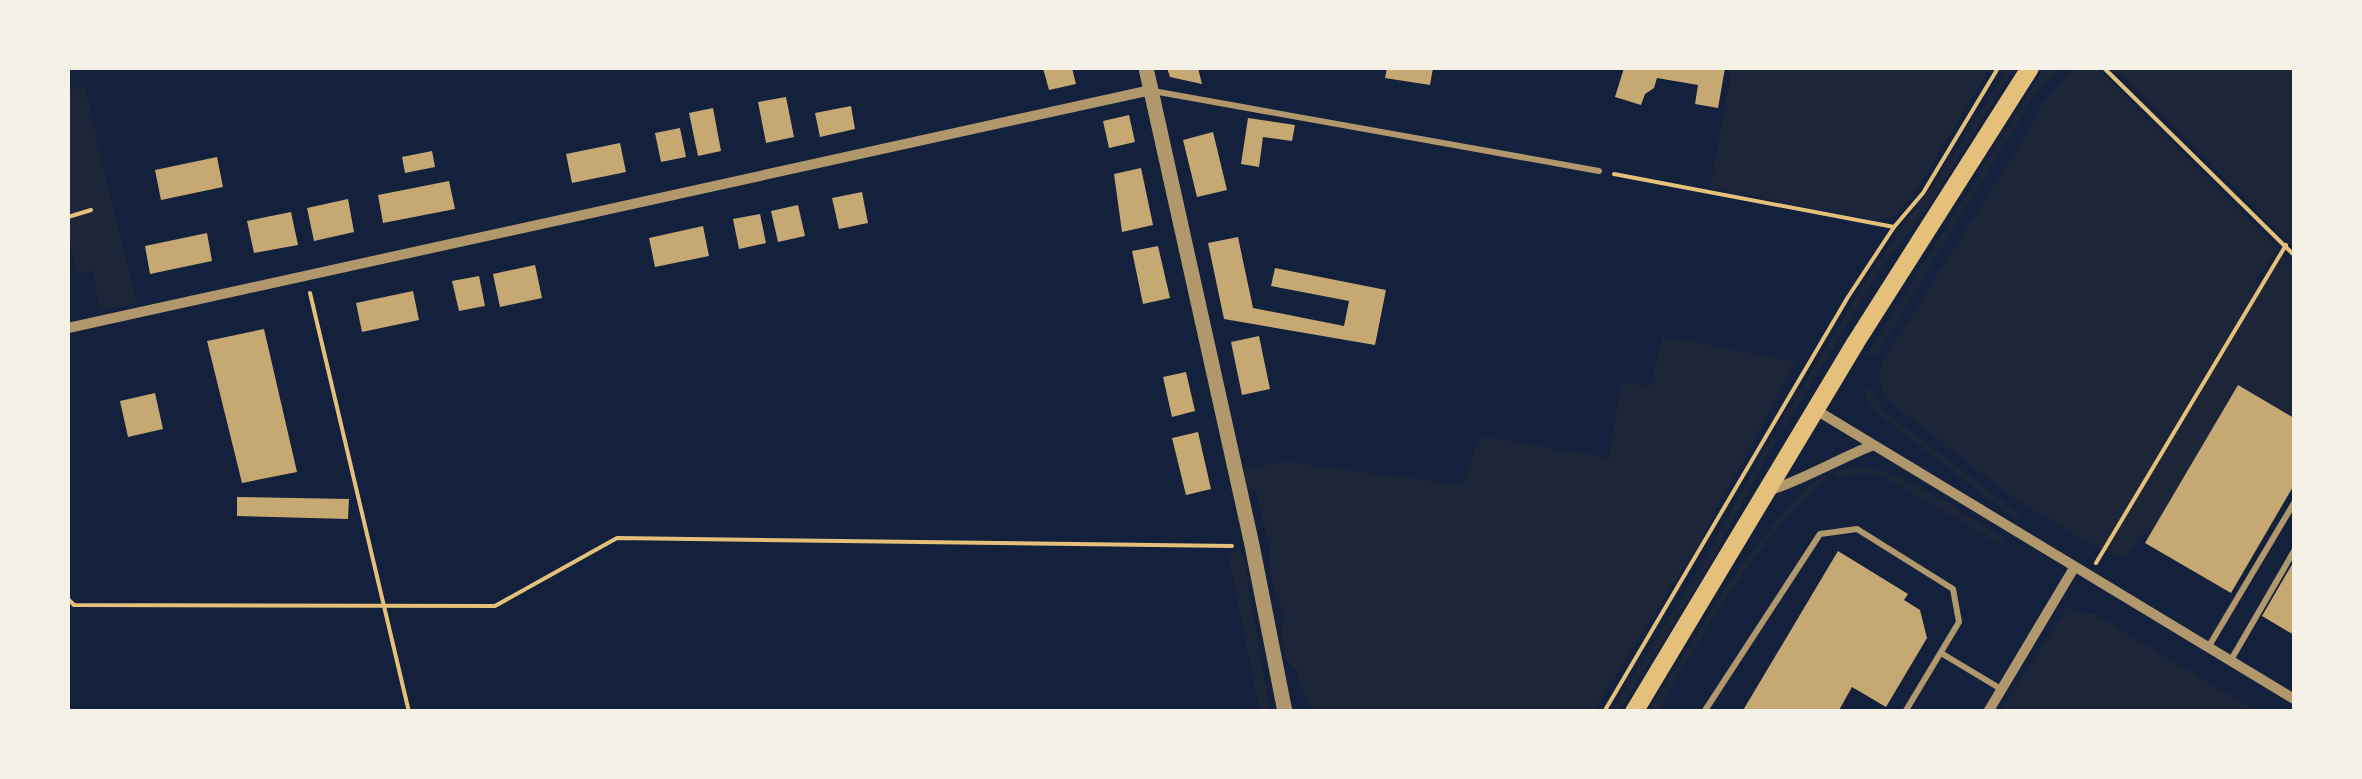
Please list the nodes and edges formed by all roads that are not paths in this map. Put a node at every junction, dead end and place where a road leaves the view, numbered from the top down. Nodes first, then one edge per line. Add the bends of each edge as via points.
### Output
1 (1146, 68) edge
2 (2030, 68) edge
3 (1151, 90) junction
4 (1599, 171) road end
5 (68, 328) edge
6 (1816, 410) junction
7 (1872, 446) junction
8 (1767, 492) junction
9 (2294, 504) edge
10 (2294, 552) edge
11 (2074, 568) junction
12 (2208, 648) junction
13 (1941, 653) junction
14 (2230, 661) junction
15 (2001, 689) junction
16 (2294, 699) edge
17 (1285, 712) edge
18 (1634, 712) edge
19 (1704, 712) edge
20 (1905, 712) edge
21 (1988, 712) edge

1 - 3 street
2 - 6 main road
3 - 4 lane
3 - 5 street
3 - 17 street
6 - 7 street
6 - 8 main road
7 - 8 street
7 - 11 street
8 - 18 main road
9 - 12 lane
10 - 14 lane
11 - 12 street
11 - 15 street
12 - 14 street
13 - 15 lane
13 - 19 lane via 1959,622 1954,589 1856,529 1820,534
13 - 20 lane
14 - 16 street
15 - 21 street

